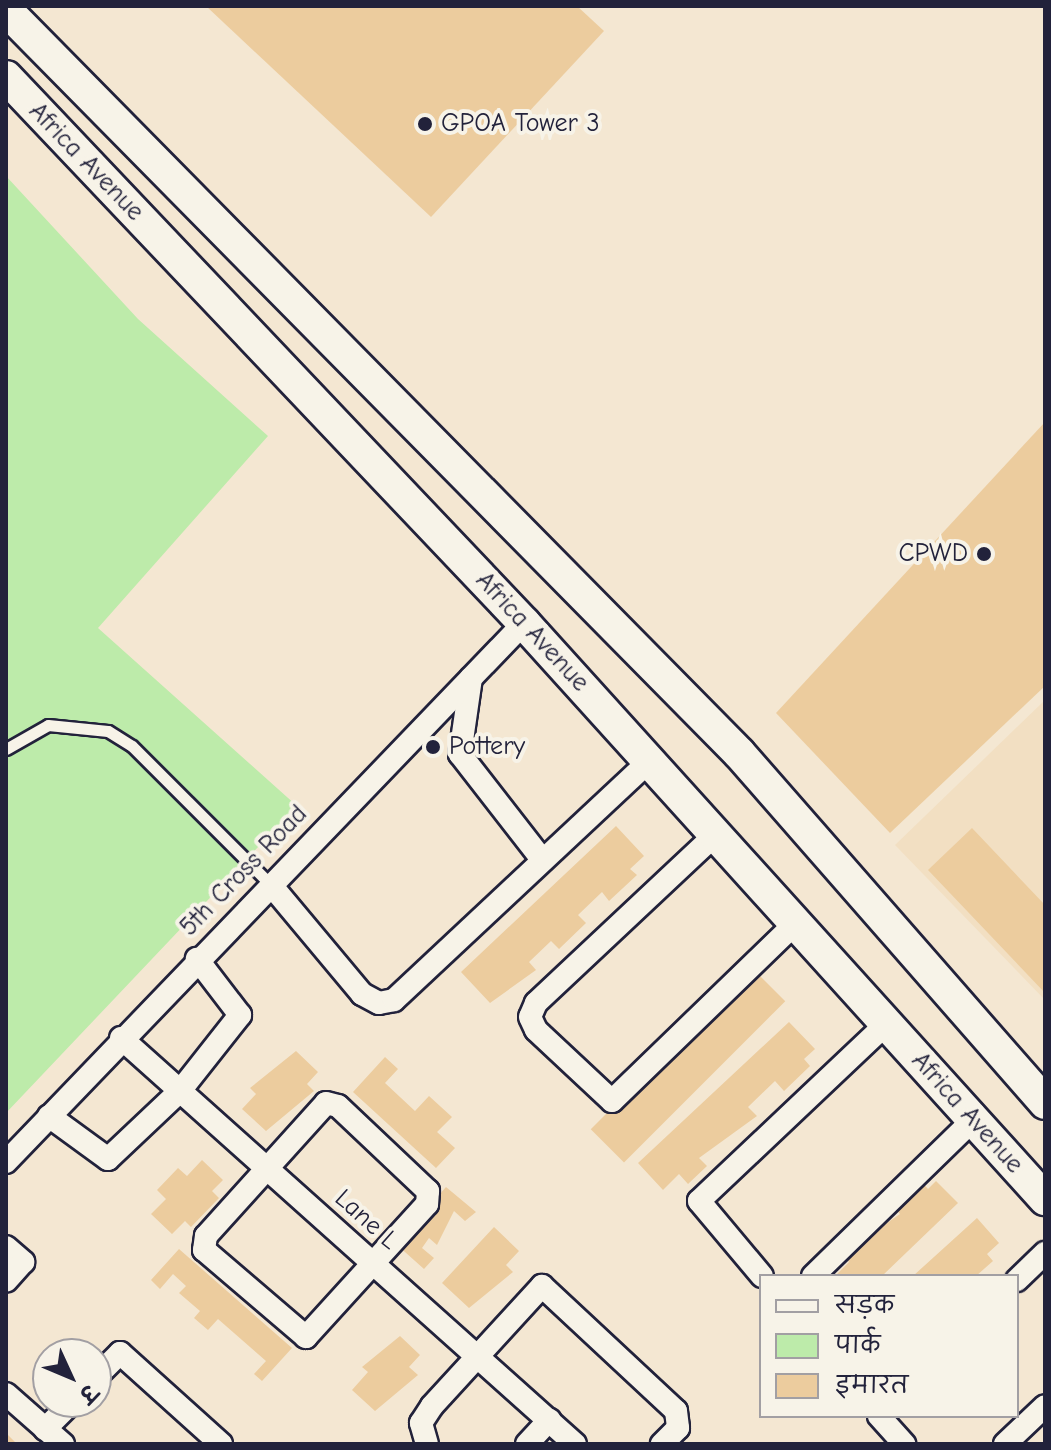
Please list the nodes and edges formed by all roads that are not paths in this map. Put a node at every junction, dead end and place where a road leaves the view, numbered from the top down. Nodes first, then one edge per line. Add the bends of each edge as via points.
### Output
1 (6, 10) edge
2 (6, 77) edge
3 (524, 623) junction
4 (471, 678) junction
5 (6, 749) edge
6 (649, 761) junction
7 (716, 834) junction
8 (541, 858) junction
9 (271, 885) junction
10 (796, 923) junction
11 (197, 959) junction
12 (887, 1023) junction
13 (121, 1038) junction
14 (180, 1091) junction
15 (1045, 1103) edge
16 (49, 1116) junction
17 (973, 1120) junction
18 (6, 1162) edge
19 (265, 1167) junction
20 (1045, 1199) edge
21 (6, 1247) edge
22 (1045, 1253) edge
23 (373, 1263) junction
24 (760, 1274) edge
25 (815, 1274) edge
26 (1019, 1278) edge
27 (6, 1281) edge
28 (477, 1357) junction
29 (112, 1361) edge
30 (6, 1394) edge
31 (1045, 1406) edge
32 (65, 1418) edge
33 (881, 1418) edge
34 (549, 1420) junction
35 (56, 1439) edge
36 (221, 1444) edge
37 (427, 1444) edge
38 (527, 1444) edge
39 (575, 1444) edge
40 (662, 1444) edge
41 (904, 1444) edge
42 (1005, 1444) edge

1 - 15 main road, Africa Avenue via 739,753
2 - 3 main road, Africa Avenue
3 - 4 street, 5th Cross Road
3 - 6 main road, Africa Avenue
4 - 8 street via 460,754
4 - 9 street, 5th Cross Road
5 - 9 lane via 48,725 108,731 132,746
6 - 7 main road, Africa Avenue
6 - 8 street
7 - 10 main road, Africa Avenue
7 - 10 street via 536,1003 530,1017 536,1030 612,1101
8 - 9 street via 394,1000 379,1003 362,994
9 - 11 street, 5th Cross Road
10 - 12 main road, Africa Avenue
11 - 13 street, 5th Cross Road
11 - 14 street via 240,1015
12 - 17 main road, Africa Avenue
12 - 24 street via 704,1191 702,1211
13 - 14 street, Lane L
13 - 16 street, 5th Cross Road
14 - 16 street via 108,1159
14 - 19 street, Lane L
16 - 18 street, 5th Cross Road
17 - 20 main road, Africa Avenue
17 - 25 street
19 - 23 street, Lane L
19 - 23 street via 315,1110 338,1106 428,1191 427,1204
19 - 23 street via 206,1236 204,1250 215,1263 306,1337
21 - 27 street via 23,1262
22 - 26 street
23 - 28 street, Lane L
28 - 34 street, Lane L
28 - 37 street via 421,1423
28 - 40 street via 533,1290 549,1289 676,1411 678,1428
29 - 36 street via 120,1353
30 - 35 street
31 - 42 street
32 - 35 street
33 - 41 street
34 - 38 street
34 - 39 street, Lane L

